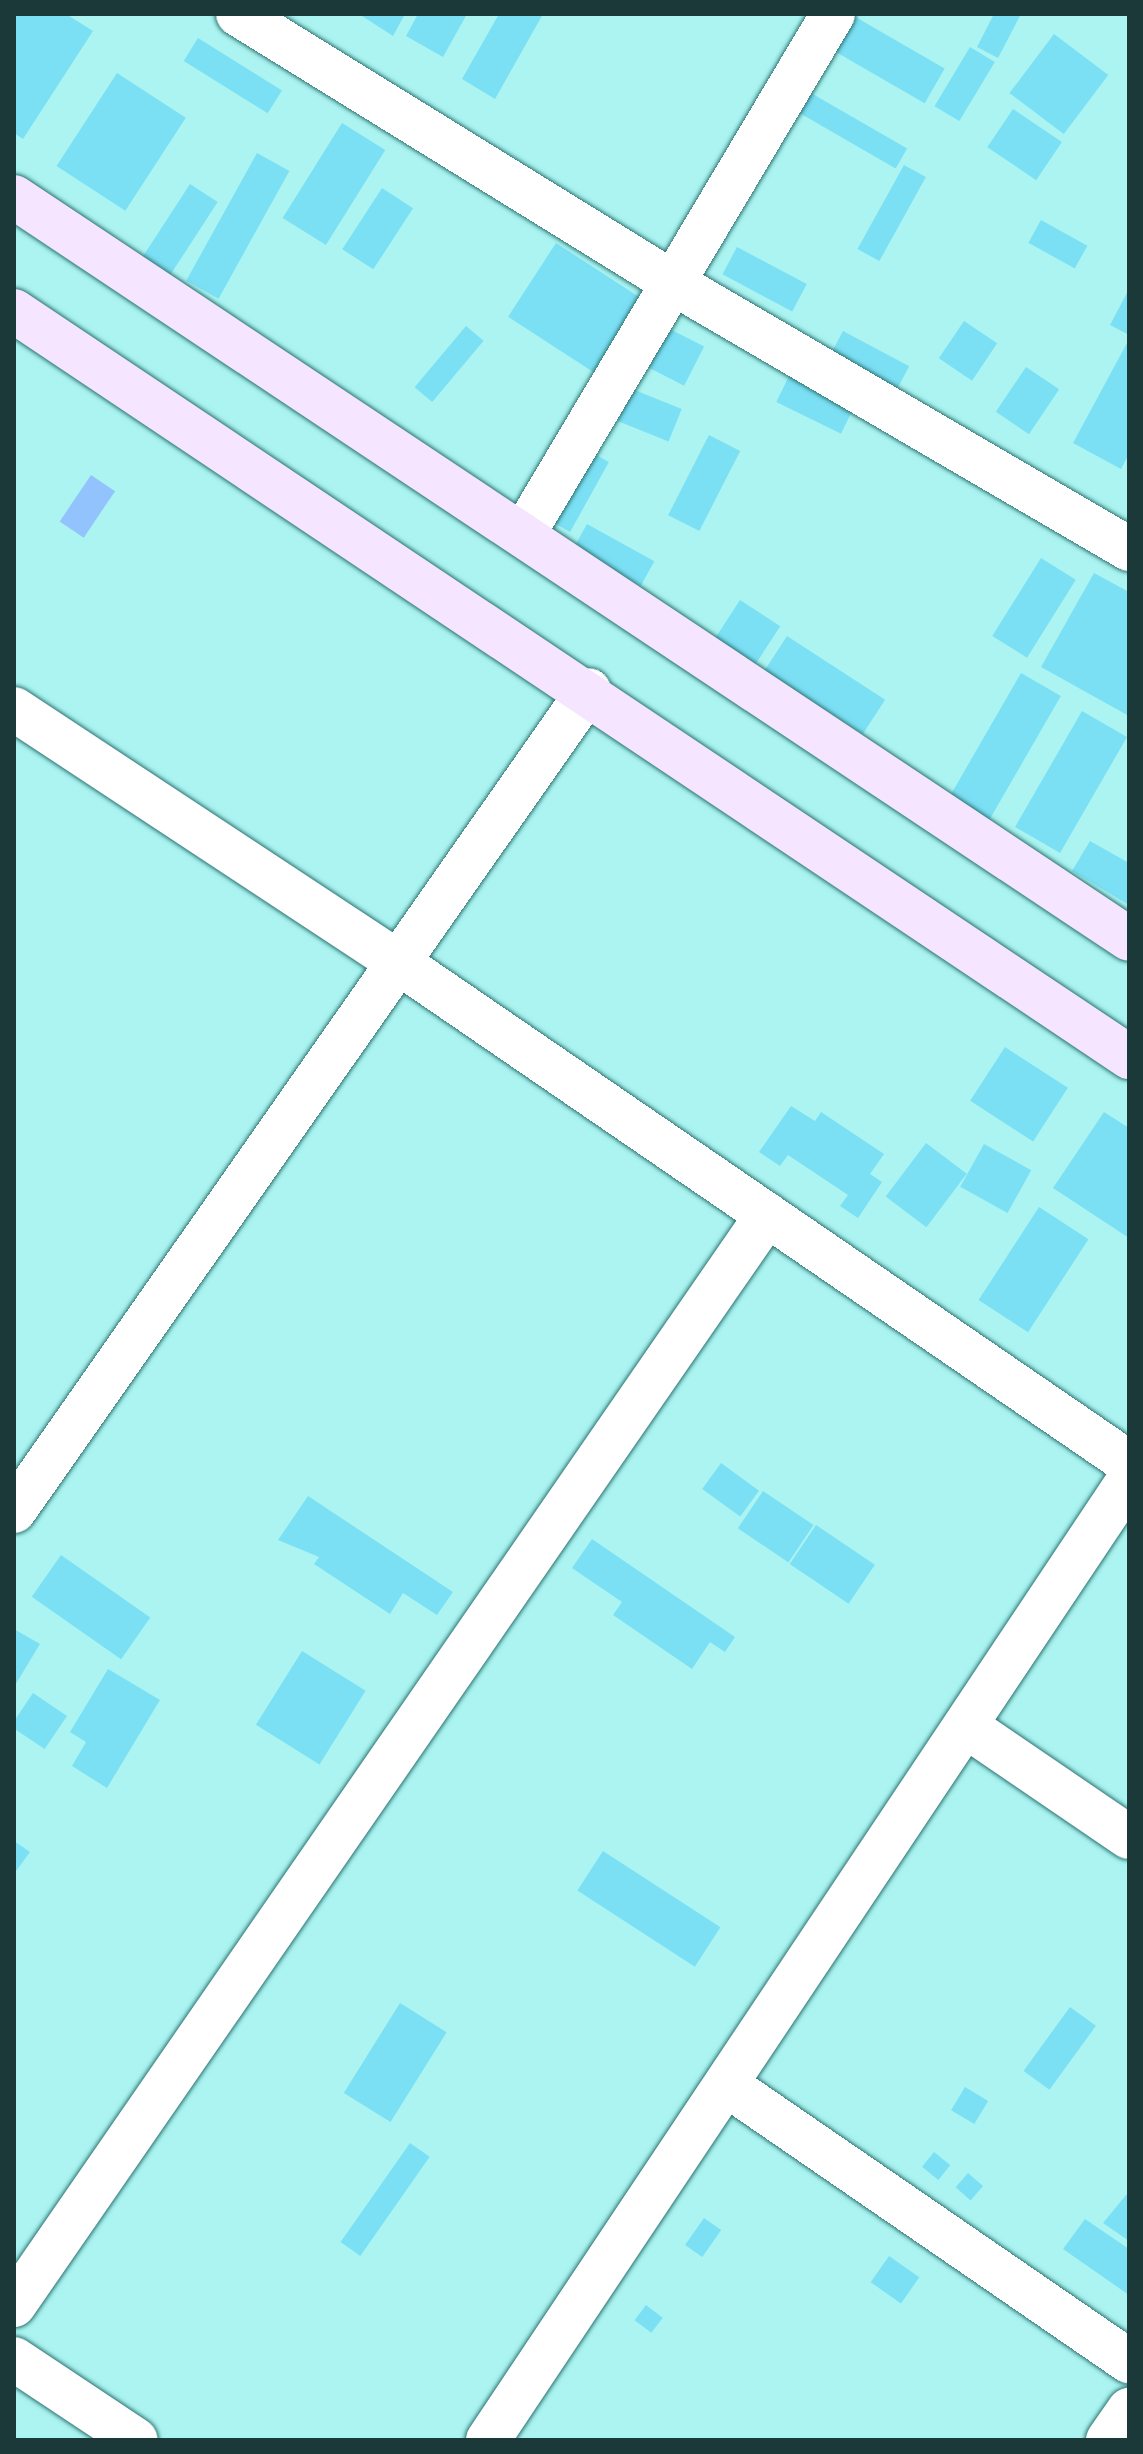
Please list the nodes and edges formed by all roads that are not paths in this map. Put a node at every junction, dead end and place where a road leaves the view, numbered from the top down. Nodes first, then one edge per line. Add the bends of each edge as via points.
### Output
1 (238, 14) edge
2 (833, 14) edge
3 (14, 197) edge
4 (675, 284) junction
5 (14, 311) edge
6 (524, 533) junction
7 (1129, 549) edge
8 (589, 690) junction
9 (14, 709) edge
10 (1129, 939) edge
11 (395, 960) junction
12 (1129, 1057) edge
13 (767, 1215) junction
14 (1129, 1463) edge
15 (1129, 1480) edge
16 (14, 1511) edge
17 (966, 1726) junction
18 (1129, 1837) edge
19 (727, 2085) junction
20 (14, 2305) edge
21 (14, 2359) edge
22 (1129, 2361) edge
23 (1129, 2410) edge
24 (136, 2440) edge
25 (488, 2440) edge
26 (1108, 2440) edge

1 - 4 street
2 - 4 street
3 - 6 main road
4 - 6 street
4 - 7 street
5 - 8 main road
6 - 10 main road
8 - 11 street
8 - 12 main road
9 - 11 street
11 - 13 street
11 - 16 street
13 - 14 street
13 - 20 street
15 - 17 street
17 - 18 street
17 - 19 street
19 - 22 street
19 - 25 street
21 - 24 street
23 - 26 street

